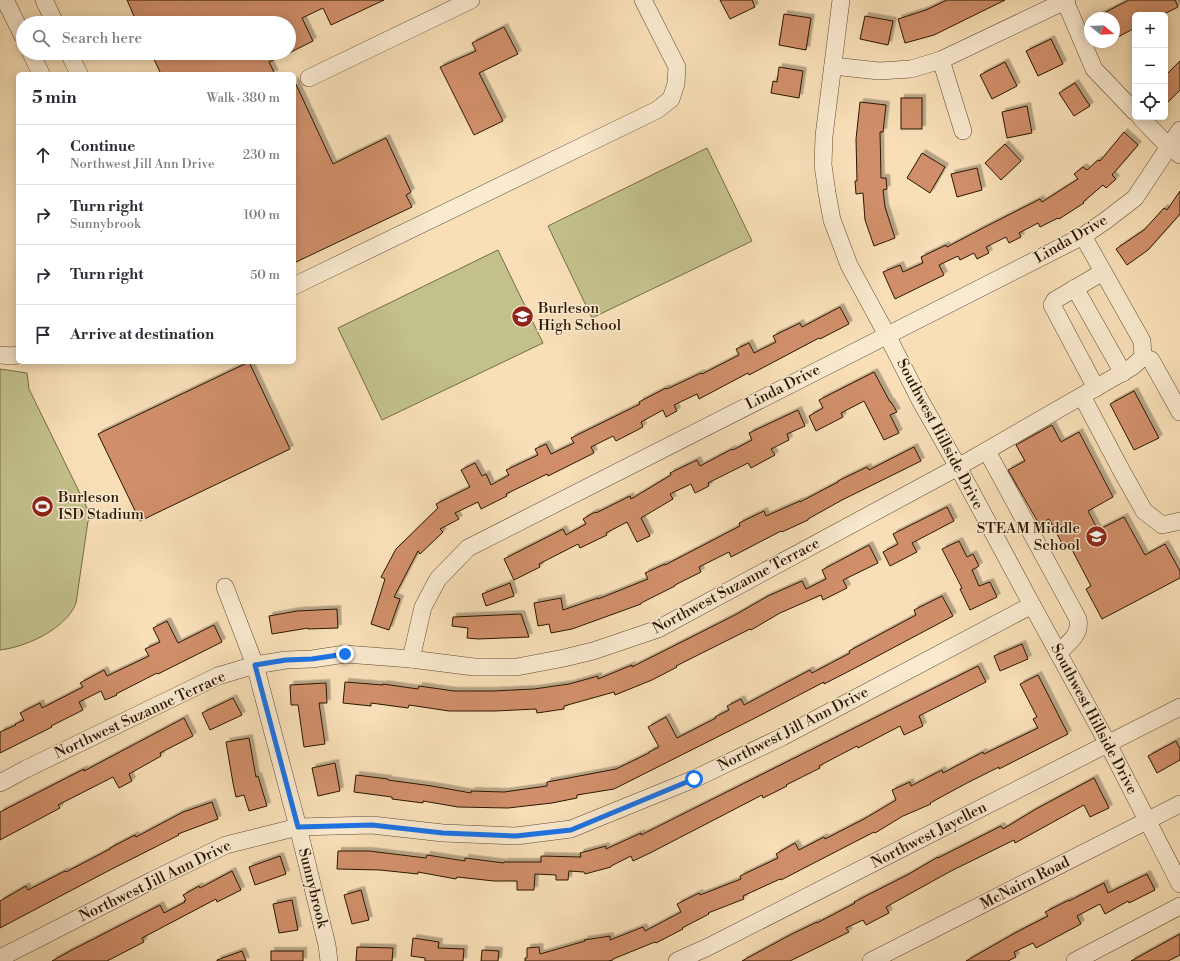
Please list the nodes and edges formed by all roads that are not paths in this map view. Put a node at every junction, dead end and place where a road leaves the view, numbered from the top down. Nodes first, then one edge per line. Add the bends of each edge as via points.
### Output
1 (5, 0) edge
2 (44, 0) edge
3 (471, 0) edge
4 (643, 0) edge
5 (841, 0) edge
6 (1066, 0) edge
7 (51, 16) edge
8 (16, 22) edge
9 (34, 60) edge
10 (72, 60) edge
11 (941, 60) junction
12 (833, 66) junction
13 (40, 72) edge
14 (78, 72) edge
15 (309, 78) dead end
16 (1132, 109) edge
17 (1143, 120) edge
18 (1180, 130) edge
19 (963, 131) dead end
20 (1175, 151) edge
21 (1082, 236) junction
22 (1104, 272) junction
23 (296, 285) edge
24 (1075, 288) junction
25 (887, 334) junction
26 (0, 355) edge
27 (16, 355) edge
28 (1143, 357) junction
29 (1123, 373) junction
30 (1089, 392) junction
31 (1180, 412) edge
32 (987, 451) junction
33 (958, 468) junction
34 (1180, 521) edge
35 (225, 587) dead end
36 (1032, 606) junction
37 (1058, 653) junction
38 (411, 659) junction
39 (255, 665) junction
40 (1180, 707) edge
41 (1108, 744) junction
42 (0, 783) edge
43 (1180, 804) edge
44 (1148, 821) junction
45 (298, 827) junction
46 (1180, 884) edge
47 (1180, 906) edge
48 (0, 958) edge
49 (328, 961) edge
50 (677, 961) edge
51 (871, 961) edge
52 (1075, 961) edge

1 - 8 street
2 - 7 street
3 - 15 street
4 - 23 street via 677,67 676,84 671,99 657,110
5 - 12 street, Southwest Hillside Drive
6 - 11 street
6 - 16 street via 1094,69
9 - 13 street
10 - 14 street
11 - 12 street via 911,69 890,71
11 - 19 street
12 - 25 street, Southwest Hillside Drive via 823,152 832,220 849,266
17 - 20 street
18 - 20 street, Linda Drive
20 - 21 street, Linda Drive via 1135,198
21 - 22 street
21 - 25 street, Linda Drive
22 - 24 street
22 - 28 street via 1142,341
24 - 29 street
24 - 30 street via 1055,300 1052,305
25 - 33 street, Southwest Hillside Drive
25 - 38 street, Linda Drive via 468,548 438,579 423,607
26 - 27 street
28 - 29 street, Northwest Suzanne Terrace
28 - 31 street via 1151,360
29 - 30 street, Northwest Suzanne Terrace
30 - 32 street, Northwest Suzanne Terrace
30 - 34 street via 1120,468 1144,511 1162,525
32 - 33 street, Northwest Suzanne Terrace
32 - 37 street via 1078,619 1076,635
33 - 36 street, Southwest Hillside Drive
33 - 38 street, Northwest Suzanne Terrace via 658,629 593,651 517,667 474,667
35 - 39 street, Sunnybrook
36 - 37 street, Southwest Hillside Drive
36 - 45 street, Northwest Jill Ann Drive via 776,740 694,779 571,830 516,836 443,833 372,825
37 - 41 street, Southwest Hillside Drive
38 - 39 street, Northwest Suzanne Terrace via 345,654
39 - 42 street, Northwest Suzanne Terrace via 218,676
39 - 45 street, Sunnybrook
40 - 41 street, Northwest Jayellen
41 - 44 street, Southwest Hillside Drive
41 - 50 street, Northwest Jayellen
43 - 44 street, McNairn Road
44 - 46 street, Southwest Hillside Drive
44 - 51 street, McNairn Road
45 - 48 street, Northwest Jill Ann Drive via 226,845
45 - 49 street, Sunnybrook via 328,945
47 - 52 street

